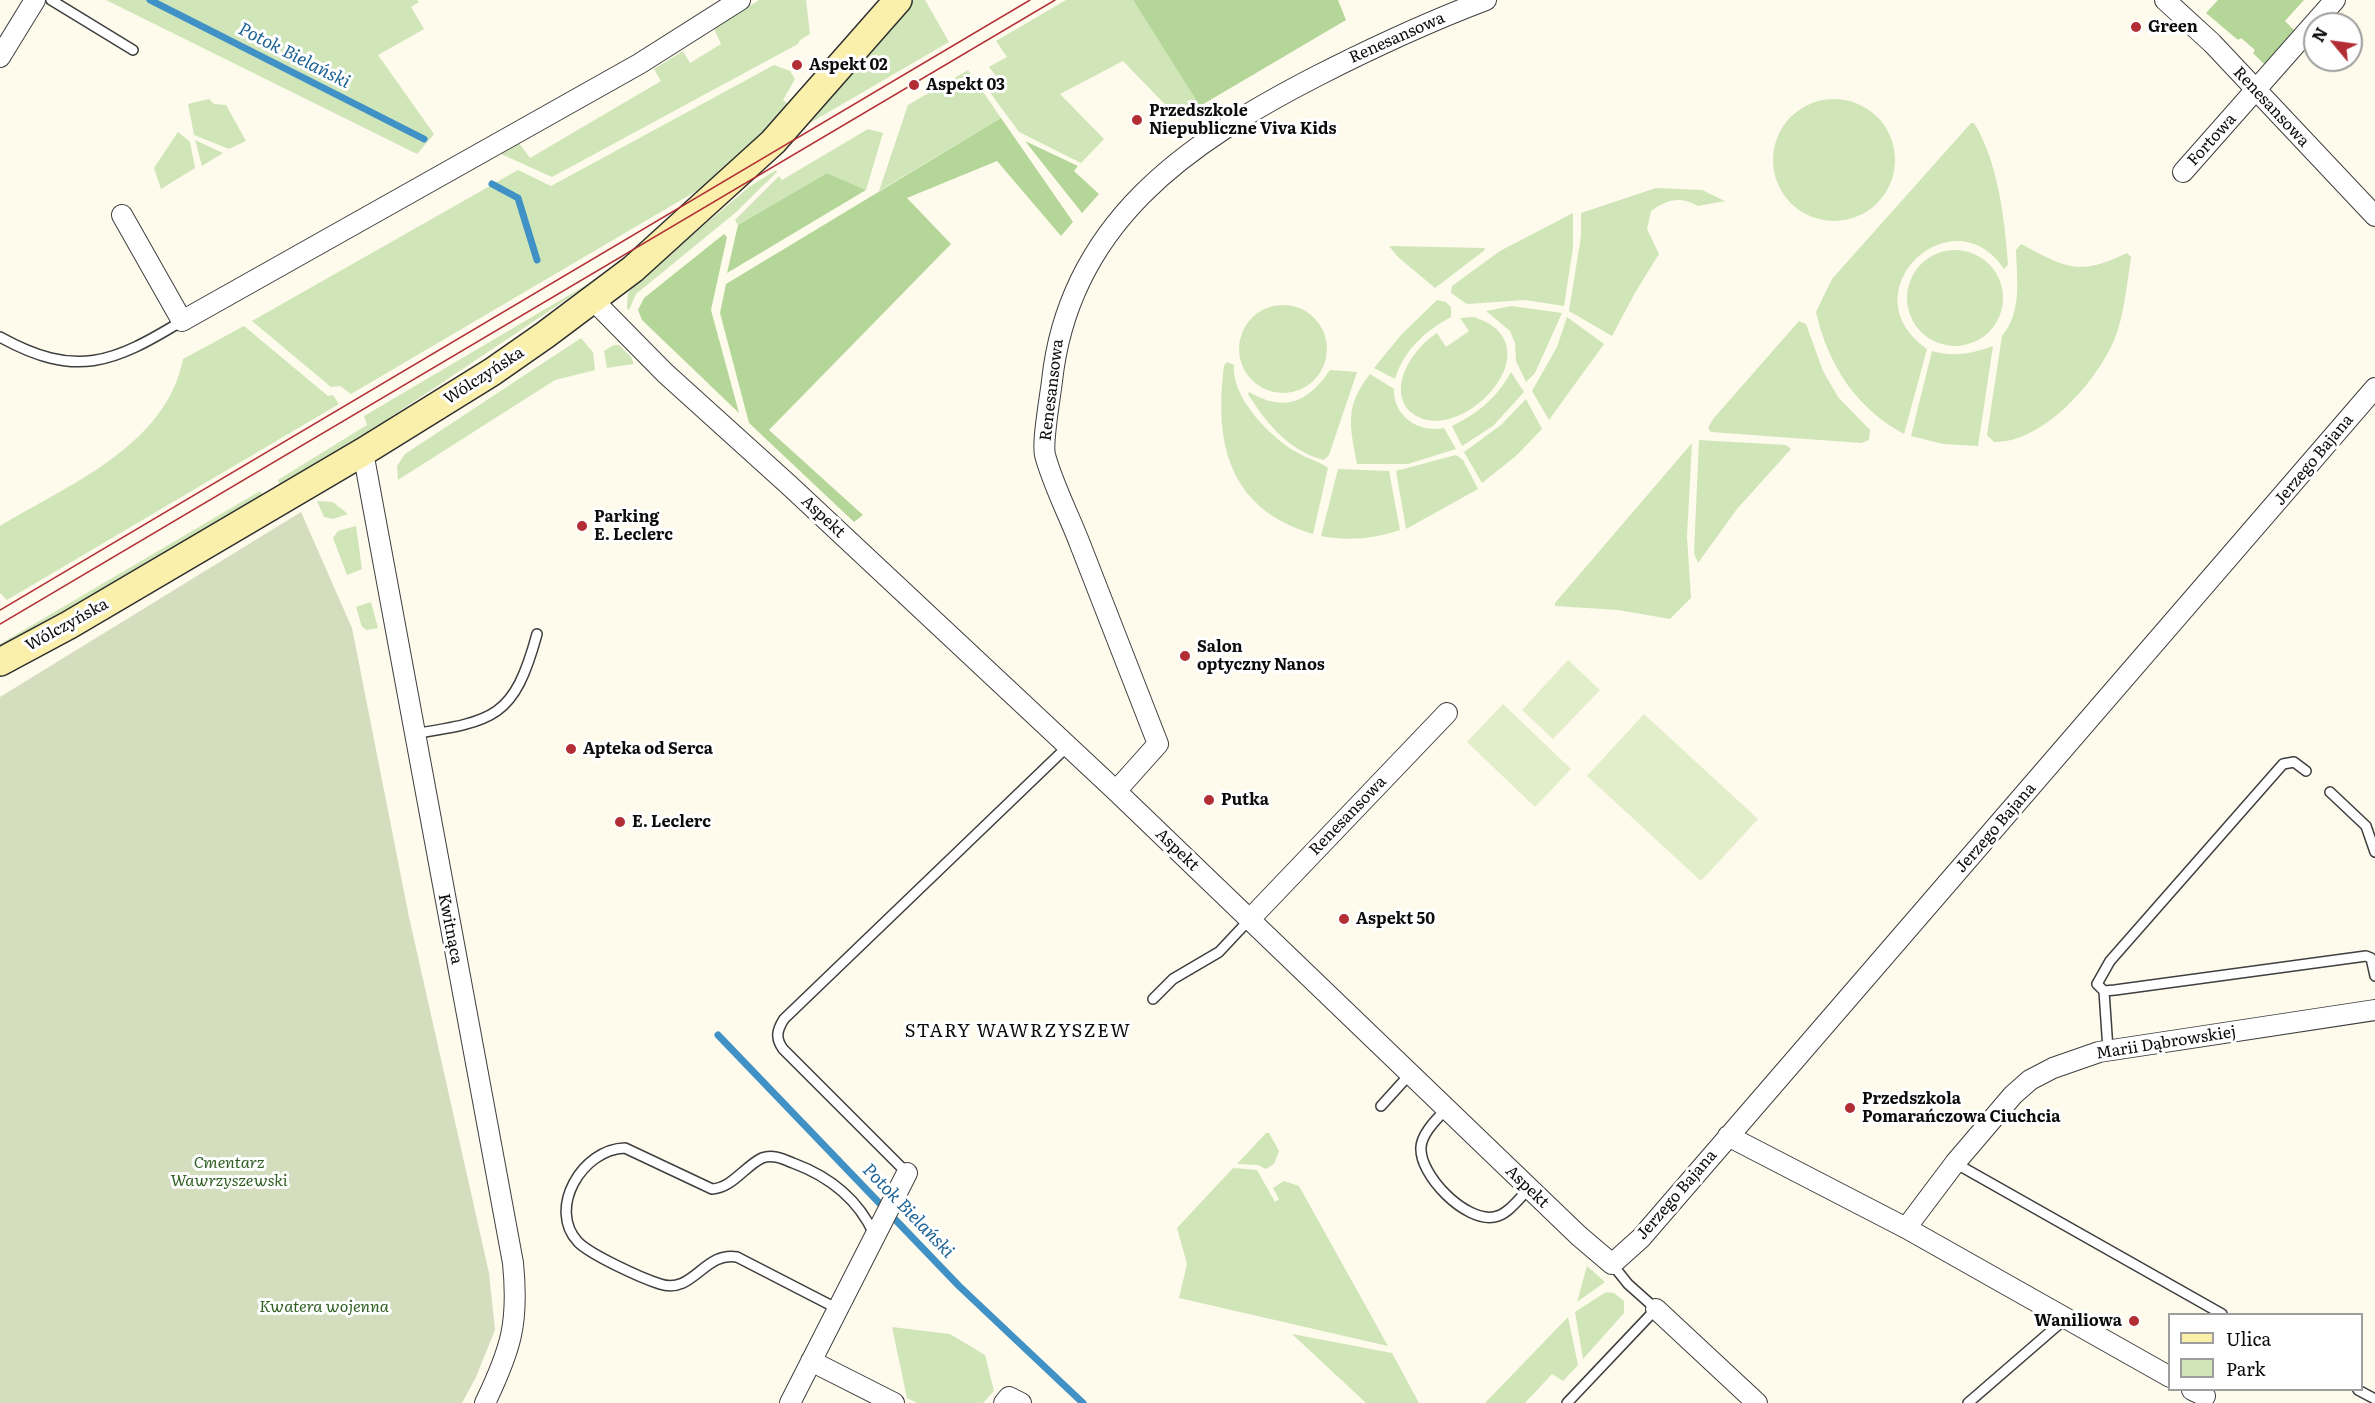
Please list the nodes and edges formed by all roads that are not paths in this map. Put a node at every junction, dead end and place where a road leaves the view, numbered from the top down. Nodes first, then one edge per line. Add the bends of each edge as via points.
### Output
1 (35, 0) edge
2 (51, 0) edge
3 (740, 0) edge
4 (898, 0) edge
5 (1486, 0) edge
6 (2165, 0) edge
7 (2335, 0) edge
8 (133, 50) dead end
9 (0, 57) edge
10 (2256, 90) junction
11 (2183, 172) dead end
12 (122, 215) dead end
13 (2375, 216) edge
14 (593, 300) junction
15 (182, 321) junction
16 (0, 337) edge
17 (2375, 388) edge
18 (363, 452) junction
19 (537, 634) dead end
20 (0, 662) edge
21 (1447, 713) dead end
22 (413, 735) junction
23 (1067, 747) junction
24 (2306, 771) dead end
25 (1116, 791) junction
26 (2330, 792) dead end
27 (2375, 852) edge
28 (1249, 920) junction
29 (2375, 976) edge
30 (2104, 991) junction
31 (1153, 999) dead end
32 (2375, 1010) edge
33 (2108, 1050) junction
34 (1410, 1074) junction
35 (1381, 1106) dead end
36 (1446, 1109) junction
37 (1728, 1136) junction
38 (1955, 1163) junction
39 (907, 1173) joint
40 (1529, 1189) junction
41 (1906, 1228) junction
42 (878, 1230) junction
43 (1612, 1264) junction
44 (838, 1309) junction
45 (1656, 1309) junction
46 (2220, 1313) edge
47 (2065, 1319) junction
48 (812, 1361) junction
49 (2168, 1376) edge
50 (2361, 1391) edge
51 (2375, 1399) edge
52 (485, 1403) edge
53 (790, 1403) edge
54 (894, 1403) edge
55 (1004, 1403) edge
56 (1021, 1403) edge
57 (1567, 1403) edge
58 (1757, 1403) edge
59 (1968, 1403) edge

1 - 9 street
2 - 8 lane
3 - 15 street via 649,58
4 - 14 main road, Wólczyńska via 773,142 633,269
5 - 25 street, Renesansowa via 1360,54 1264,103 1205,140 1167,170 1117,220 1097,248 1064,313 1055,350 1044,453 1158,744
6 - 10 street, Renesansowa
7 - 10 street, Fortowa
10 - 11 street, Fortowa
10 - 13 street, Renesansowa
12 - 15 street
14 - 18 main road, Wólczyńska via 492,372
14 - 23 street, Aspekt via 665,373
15 - 16 lane via 125,354 84,361 44,359
17 - 37 street, Jerzego Bajana
18 - 20 main road, Wólczyńska
18 - 22 street, Kwitnąca
19 - 22 lane via 527,669 501,709 480,722
21 - 28 street, Renesansowa
22 - 52 street, Kwitnąca via 513,1263 515,1321 510,1346
23 - 25 street, Aspekt
23 - 39 lane via 778,1028 783,1049
24 - 30 lane via 2294,762 2283,764 2107,966 2097,984
25 - 28 street, Aspekt
26 - 27 lane via 2366,826
28 - 31 lane via 1219,952 1173,979
28 - 34 street, Aspekt
29 - 30 lane via 2371,958 2366,956
30 - 33 lane
32 - 33 street, Marii Dąbrowskiej
33 - 38 street, Marii Dąbrowskiej via 2030,1080
34 - 35 lane
34 - 36 street, Aspekt
36 - 40 street, Aspekt
36 - 40 lane via 1431,1125 1420,1146 1433,1181 1461,1207 1479,1217 1505,1213
37 - 41 street
37 - 43 street, Jerzego Bajana via 1641,1238
38 - 41 street, Marii Dąbrowskiej
38 - 46 lane
39 - 42 street
40 - 43 street, Aspekt
41 - 47 street
42 - 44 street
42 - 44 lane via 836,1185 815,1171 777,1157 763,1158 723,1187 712,1189 625,1148 613,1148 595,1157 574,1180 568,1209 573,1234 588,1249 634,1273 677,1286 685,1284 711,1261 737,1257
43 - 45 lane, Aspekt
44 - 48 street
45 - 57 lane
45 - 58 street, Aspekt
47 - 49 street
47 - 59 lane
48 - 53 street
48 - 54 street
50 - 51 lane
55 - 56 street via 1009,1397

